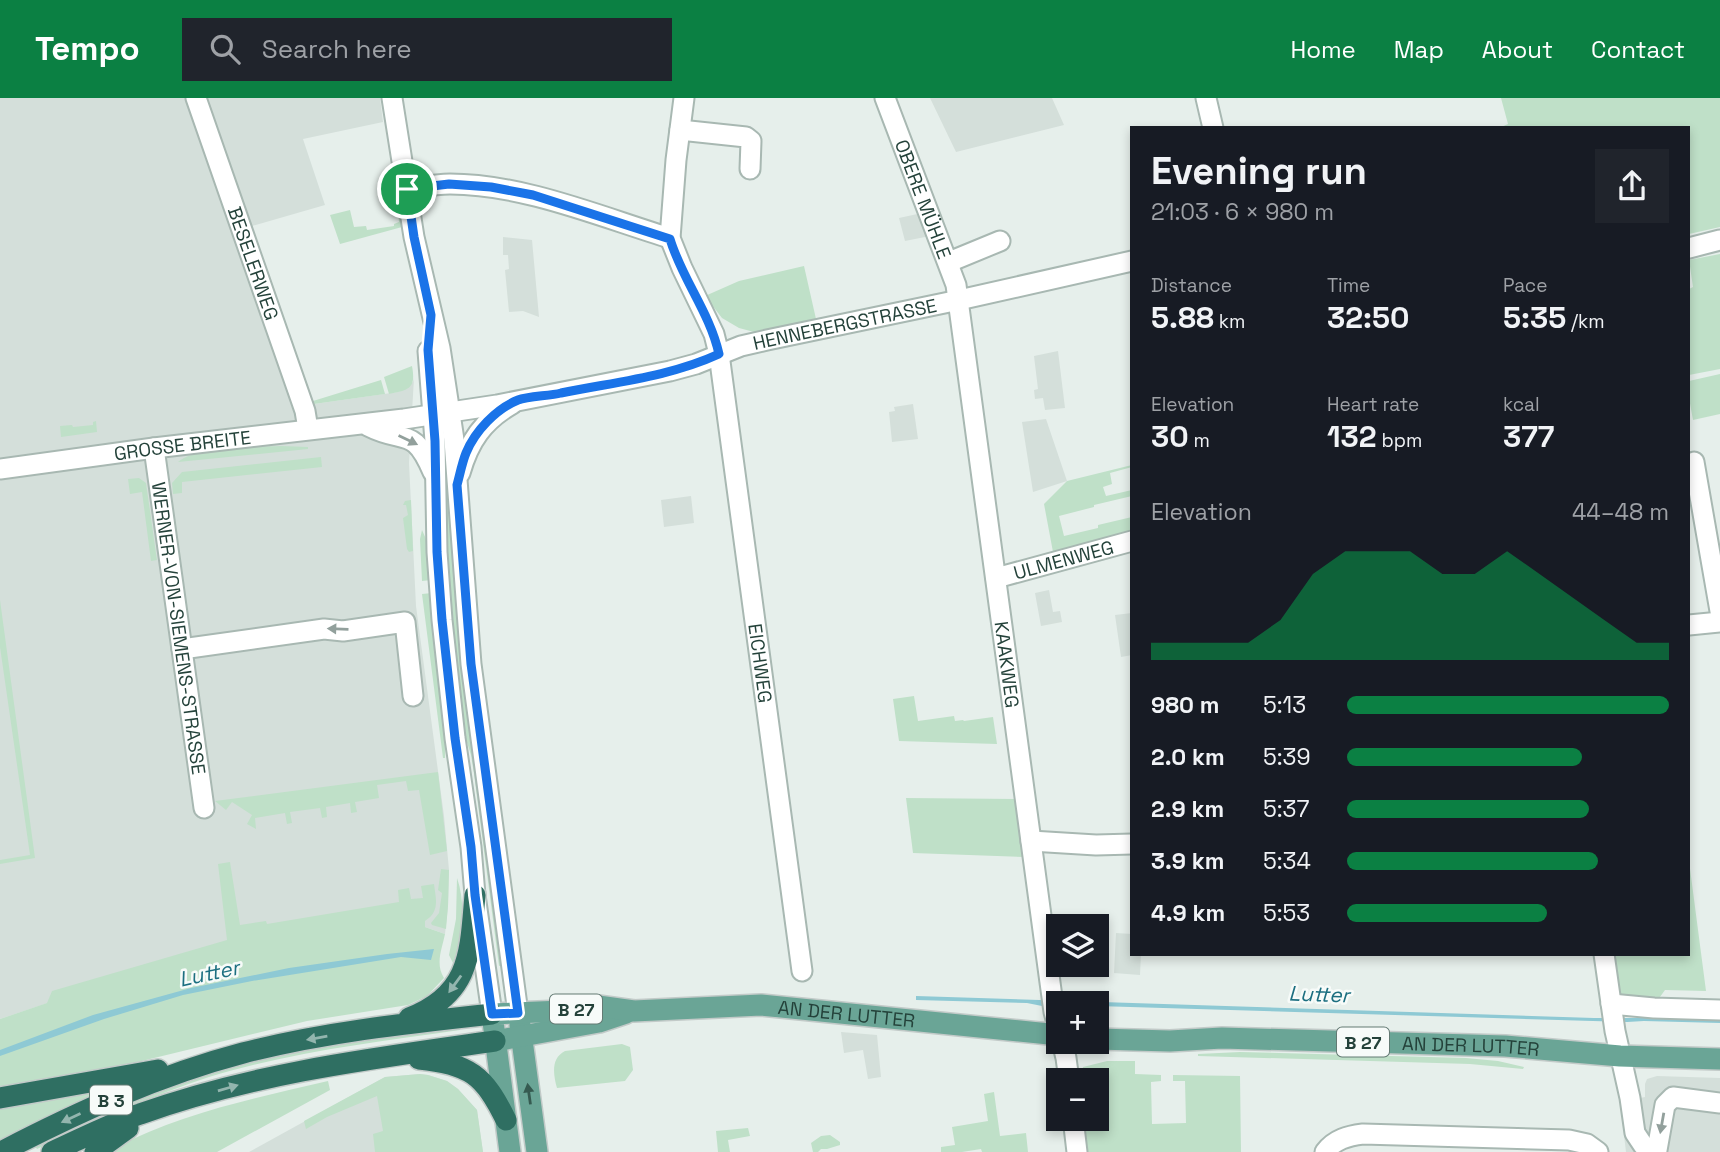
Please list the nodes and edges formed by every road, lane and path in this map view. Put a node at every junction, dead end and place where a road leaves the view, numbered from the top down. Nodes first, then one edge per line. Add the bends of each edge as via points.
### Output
1 (196, 98) edge
2 (392, 98) edge
3 (684, 98) edge
4 (885, 98) edge
5 (1206, 98) edge
6 (1213, 126) edge
7 (680, 130) junction
8 (750, 169) dead end
9 (407, 189) junction
10 (670, 239) junction
11 (1720, 240) edge
12 (1000, 241) dead end
13 (1690, 248) edge
14 (1130, 261) edge
15 (949, 262) junction
16 (959, 300) junction
17 (719, 354) junction
18 (519, 400) junction
19 (441, 410) junction
20 (364, 424) junction
21 (309, 429) junction
22 (154, 448) junction
23 (1695, 462) dead end
24 (0, 469) edge
25 (435, 477) junction
26 (457, 485) junction
27 (1130, 542) edge
28 (996, 578) junction
29 (1720, 611) edge
30 (1720, 622) edge
31 (1690, 625) edge
32 (182, 649) junction
33 (413, 696) dead end
34 (204, 808) dead end
35 (1031, 841) junction
36 (1130, 844) edge
37 (475, 895) junction
38 (1604, 956) edge
39 (802, 971) dead end
40 (1052, 991) edge
41 (1720, 1010) edge
42 (634, 1011) junction
43 (518, 1013) junction
44 (1612, 1013) junction
45 (492, 1014) junction
46 (384, 1027) junction
47 (1046, 1034) edge
48 (521, 1036) junction
49 (1109, 1039) edge
50 (495, 1041) junction
51 (389, 1056) junction
52 (1620, 1056) junction
53 (226, 1058) junction
54 (1720, 1059) edge
55 (0, 1098) edge
56 (1720, 1103) edge
57 (162, 1106) junction
58 (506, 1120) junction
59 (1075, 1131) edge
60 (1654, 1150) edge
61 (1, 1152) edge
62 (51, 1152) edge
63 (94, 1152) edge
64 (510, 1152) edge
65 (537, 1152) edge
66 (1077, 1152) edge
67 (1325, 1152) edge
68 (1598, 1152) edge

1 - 21 street, BESELERWEG
2 - 9 street
3 - 7 street
4 - 15 street, OBERE MÜHLE
5 - 6 street
7 - 8 street via 746,137 752,146
7 - 10 street
9 - 10 street via 449,184 521,192
9 - 19 street via 431,315 428,350
10 - 17 street, EICHWEG
11 - 13 street
12 - 15 street
14 - 16 street, HENNEBERGSTRASSE
15 - 16 street, OBERE MÜHLE
16 - 17 street, HENNEBERGSTRASSE
16 - 28 street, KAAKWEG
17 - 18 street, HENNEBERGSTRASSE via 670,372
17 - 39 street, EICHWEG
18 - 19 street, HENNEBERGSTRASSE via 480,401
18 - 26 street via 477,434
19 - 20 street, GROSSE BREITE via 381,416
19 - 25 street
19 - 26 street
20 - 21 street, GROSSE BREITE
20 -> 25 street, GROSSE BREITE via 414,441
21 - 22 street, GROSSE BREITE
22 - 24 street, GROSSE BREITE
22 - 32 street, WERNER-VON-SIEMENS-STRASSE
23 - 29 street
25 - 37 street via 442,620
26 - 43 street via 471,664
27 - 28 street, ULMENWEG
28 - 35 street, KAAKWEG
30 - 31 street
33 -> 32 street via 405,622
32 - 34 street, WERNER-VON-SIEMENS-STRASSE
35 - 36 street
35 - 40 street, KAAKWEG
37 - 45 street
37 -> 46 highway via 470,946 458,981 434,1006
38 - 44 street
41 - 44 street via 1654,1008
42 - 43 main road, AN DER LUTTER / B 27 via 598,1006
42 - 47 main road, AN DER LUTTER / B 27 via 761,1005
42 - 48 main road, AN DER LUTTER / B 27
43 - 45 main road, AN DER LUTTER / B 3
43 - 48 main road
44 - 52 street
45 - 46 highway, B 3
45 - 50 main road
46 -> 53 highway, B 3
48 - 50 main road, AN DER LUTTER / B 27
65 -> 48 main road
49 - 52 main road, AN DER LUTTER / B 27 via 1505,1046
50 - 51 highway, B 27
50 - 58 main road, B 3
57 -> 51 highway, B 3 via 304,1070
51 - 58 highway, B 3 via 446,1062 472,1073 491,1091
52 - 54 main road, AN DER LUTTER / B 27
52 - 60 street via 1635,1133 1643,1145
53 - 55 highway
53 -> 61 highway, B 3 via 144,1086
56 -> 60 street via 1668,1100
57 - 62 highway, B 3
57 - 63 highway
58 - 64 main road, B 3
59 - 66 street
67 - 68 street via 1336,1141 1363,1134 1569,1139

